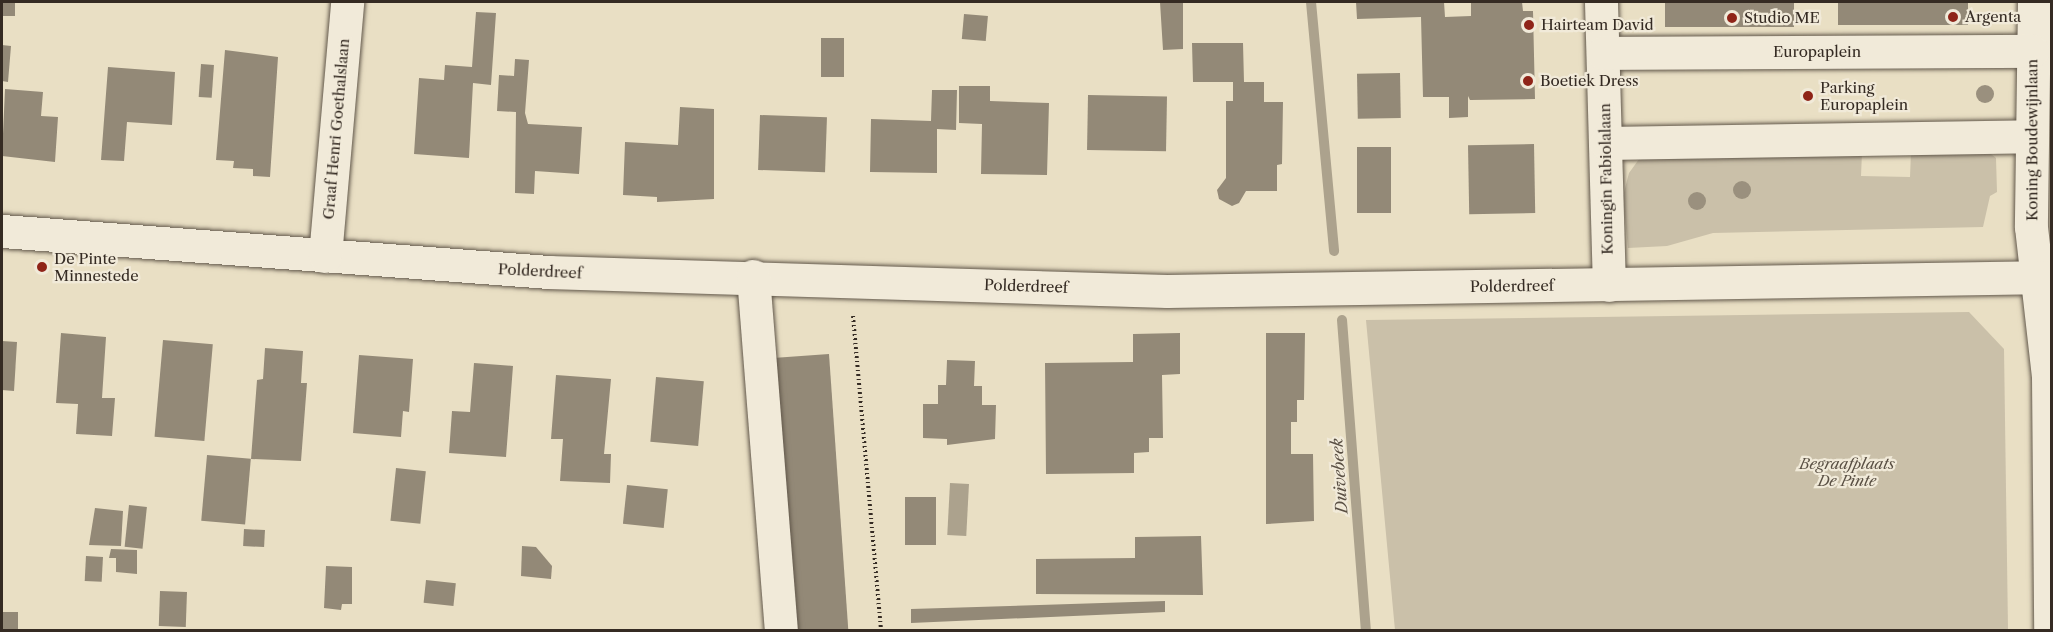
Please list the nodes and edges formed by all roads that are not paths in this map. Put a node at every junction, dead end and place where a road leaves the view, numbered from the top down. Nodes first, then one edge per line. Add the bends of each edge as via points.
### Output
1 (347, 2) edge
2 (1601, 2) edge
3 (2034, 2) edge
4 (2032, 51) junction
5 (1603, 53) junction
6 (2031, 136) junction
7 (1606, 143) junction
8 (2, 231) edge
9 (325, 256) junction
10 (753, 276) junction
11 (2044, 277) edge
12 (1609, 285) junction
13 (781, 630) edge
14 (2050, 630) edge

1 - 9 street, Graaf Henri Goethalslaan
2 - 5 street, Koningin Fabiolalaan
3 - 4 street, Koning Boudewijnlaan
4 - 5 street, Europaplein
4 - 6 street, Koning Boudewijnlaan
5 - 7 street, Koningin Fabiolalaan
6 - 7 street
6 - 11 street, Koning Boudewijnlaan via 2031,227
7 - 12 street, Koningin Fabiolalaan
8 - 9 street, Polderdreef
9 - 10 street, Polderdreef via 548,272
10 - 12 street, Polderdreef via 1167,291
10 - 13 street
11 - 12 street, Polderdreef
11 - 14 street, Koning Boudewijnlaan

